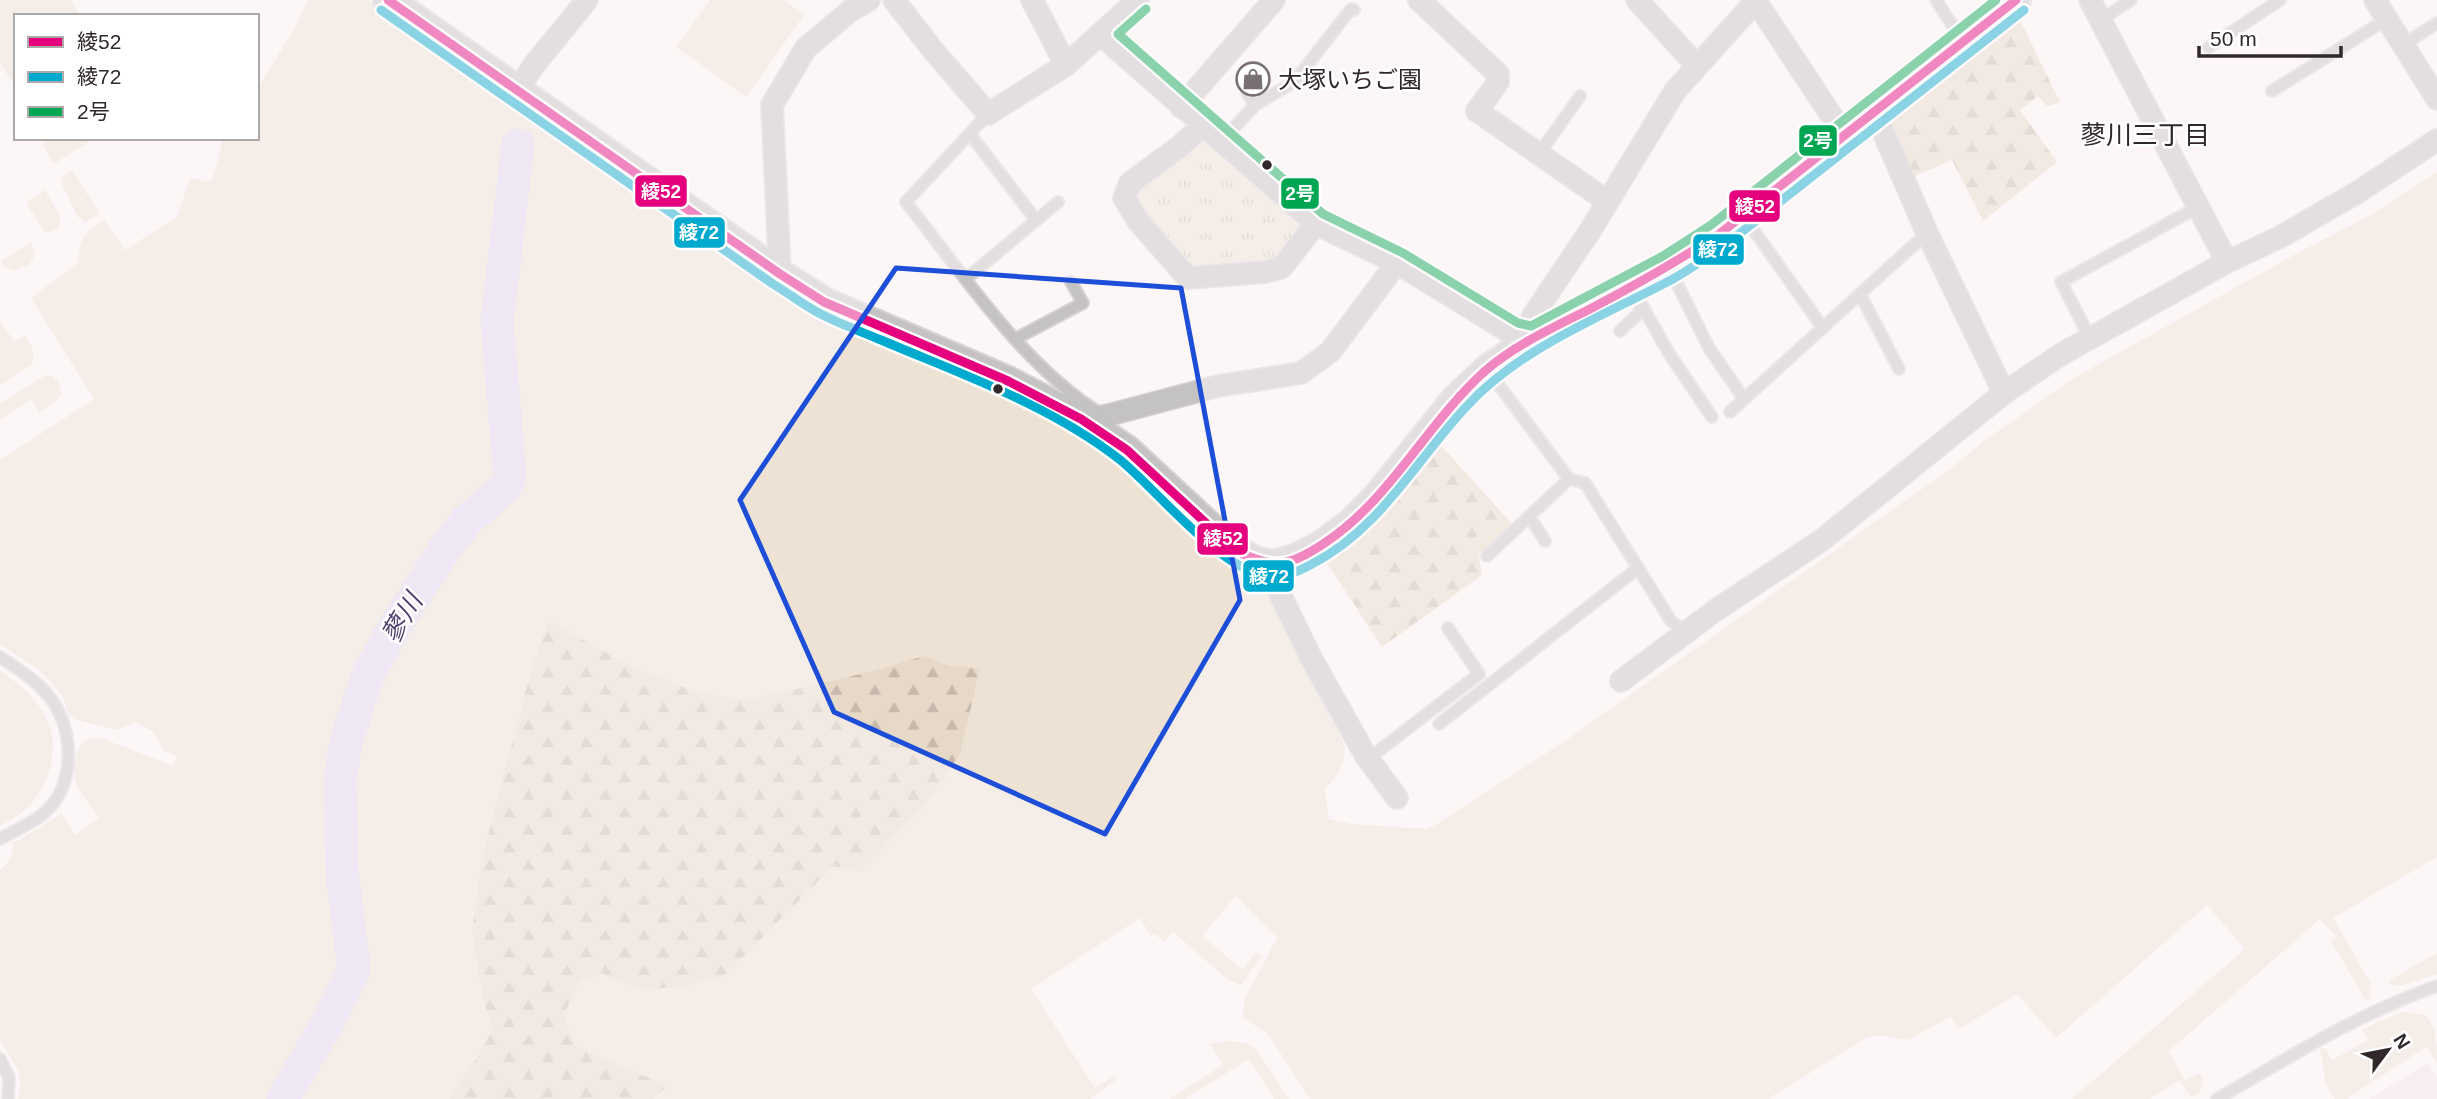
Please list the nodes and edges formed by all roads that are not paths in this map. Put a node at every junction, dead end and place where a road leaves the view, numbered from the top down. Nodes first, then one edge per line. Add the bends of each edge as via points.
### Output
1 (388, 0) edge
2 (587, 0) edge
3 (869, 0) edge
4 (1032, 0) edge
5 (1138, 0) edge
6 (1274, 0) edge
7 (1419, 0) edge
8 (1637, 0) edge
9 (1936, 0) edge
10 (2017, 0) edge
11 (2090, 0) edge
12 (2132, 0) edge
13 (2280, 0) edge
14 (2375, 0) edge
15 (897, 1) edge
16 (1755, 1) edge
17 (1354, 10) dead end
18 (2387, 19) junction
19 (2101, 20) junction
20 (2437, 23) edge
21 (1100, 34) junction
22 (1963, 42) junction
23 (2403, 45) junction
24 (2209, 47) dead end
25 (1066, 65) junction
26 (1697, 66) junction
27 (2272, 90) dead end
28 (517, 91) junction
29 (1247, 93) dead end
30 (1580, 96) dead end
31 (2437, 99) edge
32 (1255, 105) junction
33 (1181, 107) junction
34 (1875, 113) junction
35 (988, 114) junction
36 (1203, 125) junction
37 (970, 134) junction
38 (1846, 136) junction
39 (2437, 140) edge
40 (1221, 142) junction
41 (1539, 154) junction
42 (1606, 201) junction
43 (1058, 202) dead end
44 (2198, 207) junction
45 (1744, 215) junction
46 (1036, 220) junction
47 (1317, 224) junction
48 (1927, 233) junction
49 (1397, 262) junction
50 (2227, 262) junction
51 (1669, 267) junction
52 (780, 274) junction
53 (967, 278) junction
54 (1071, 282) dead end
55 (1860, 294) junction
56 (1637, 296) junction
57 (1823, 328) junction
58 (1620, 331) dead end
59 (2090, 338) junction
60 (1015, 339) junction
61 (1532, 340) junction
62 (1488, 369) junction
63 (1899, 369) dead end
64 (2004, 393) junction
65 (1744, 399) junction
66 (1730, 412) dead end
67 (1712, 417) dead end
68 (1093, 418) junction
69 (1569, 479) junction
70 (1529, 516) junction
71 (1545, 541) dead end
72 (1487, 556) dead end
73 (1266, 565) junction
74 (1637, 568) junction
75 (1448, 628) dead end
76 (1686, 633) junction
77 (0, 657) edge
78 (1621, 681) dead end
79 (1439, 723) dead end
80 (1368, 759) junction
81 (1397, 798) dead end
82 (0, 839) edge
83 (2437, 986) edge
84 (0, 1059) edge
85 (8, 1099) edge
86 (2217, 1099) edge

1 - 28 street
2 - 28 street
3 - 52 street via 806,48 772,105
4 - 25 street
5 - 21 street
6 - 33 street
7 - 41 street via 1498,74 1498,82 1477,111
8 - 26 street
9 - 22 lane
10 - 22 street
11 - 19 street
12 - 19 lane
13 - 24 lane
14 - 18 street
15 - 35 street
16 - 26 street
16 - 38 street
17 - 32 lane via 1294,82
18 - 23 street
18 - 27 lane
19 - 44 street
20 - 23 lane
21 - 25 street
21 - 33 street
22 - 34 street
23 - 31 street
25 - 35 street
26 - 42 street via 1675,91
28 - 52 street
29 - 32 lane
30 - 41 lane
32 - 40 lane
33 - 36 street
34 - 38 street
34 - 48 street
35 - 37 lane
36 - 40 street
36 - 47 street via 1130,183 1124,198 1188,278 1281,268
37 - 46 lane
37 - 53 lane via 906,202
38 - 45 street
39 - 50 street via 2358,192
40 - 47 street
41 - 42 street
42 - 61 street via 1534,314
43 - 46 lane
44 - 50 street
44 - 59 lane via 2061,282
45 - 51 street
45 - 57 lane
46 - 53 lane
47 - 49 street
48 - 55 lane
48 - 64 street
49 - 61 street via 1513,334
49 - 68 street via 1330,352 1301,373 1218,386
50 - 59 street
51 - 56 street
51 - 65 lane via 1709,348
52 - 68 street via 824,302
53 - 60 lane
54 - 60 lane via 1083,303
55 - 57 lane
55 - 63 lane
56 - 58 lane via 1639,313
56 - 61 street
56 - 67 lane
57 - 65 lane
59 - 64 street
60 - 68 lane
61 - 62 street
62 - 69 lane
62 - 73 street via 1456,399 1350,524 1297,558
64 - 76 street via 1822,540
65 - 66 lane
68 - 73 street via 1235,550
69 - 70 lane
69 - 74 lane via 1585,483
70 - 71 lane
70 - 72 lane
73 - 80 street
74 - 76 lane via 1671,621
74 - 79 lane
75 - 80 lane via 1479,674
76 - 78 street
77 - 82 lane via 32,679 53,701 64,724 69,757 59,797 45,813
80 - 81 street
83 - 86 lane via 2324,1037
84 - 85 lane via 9,1078

